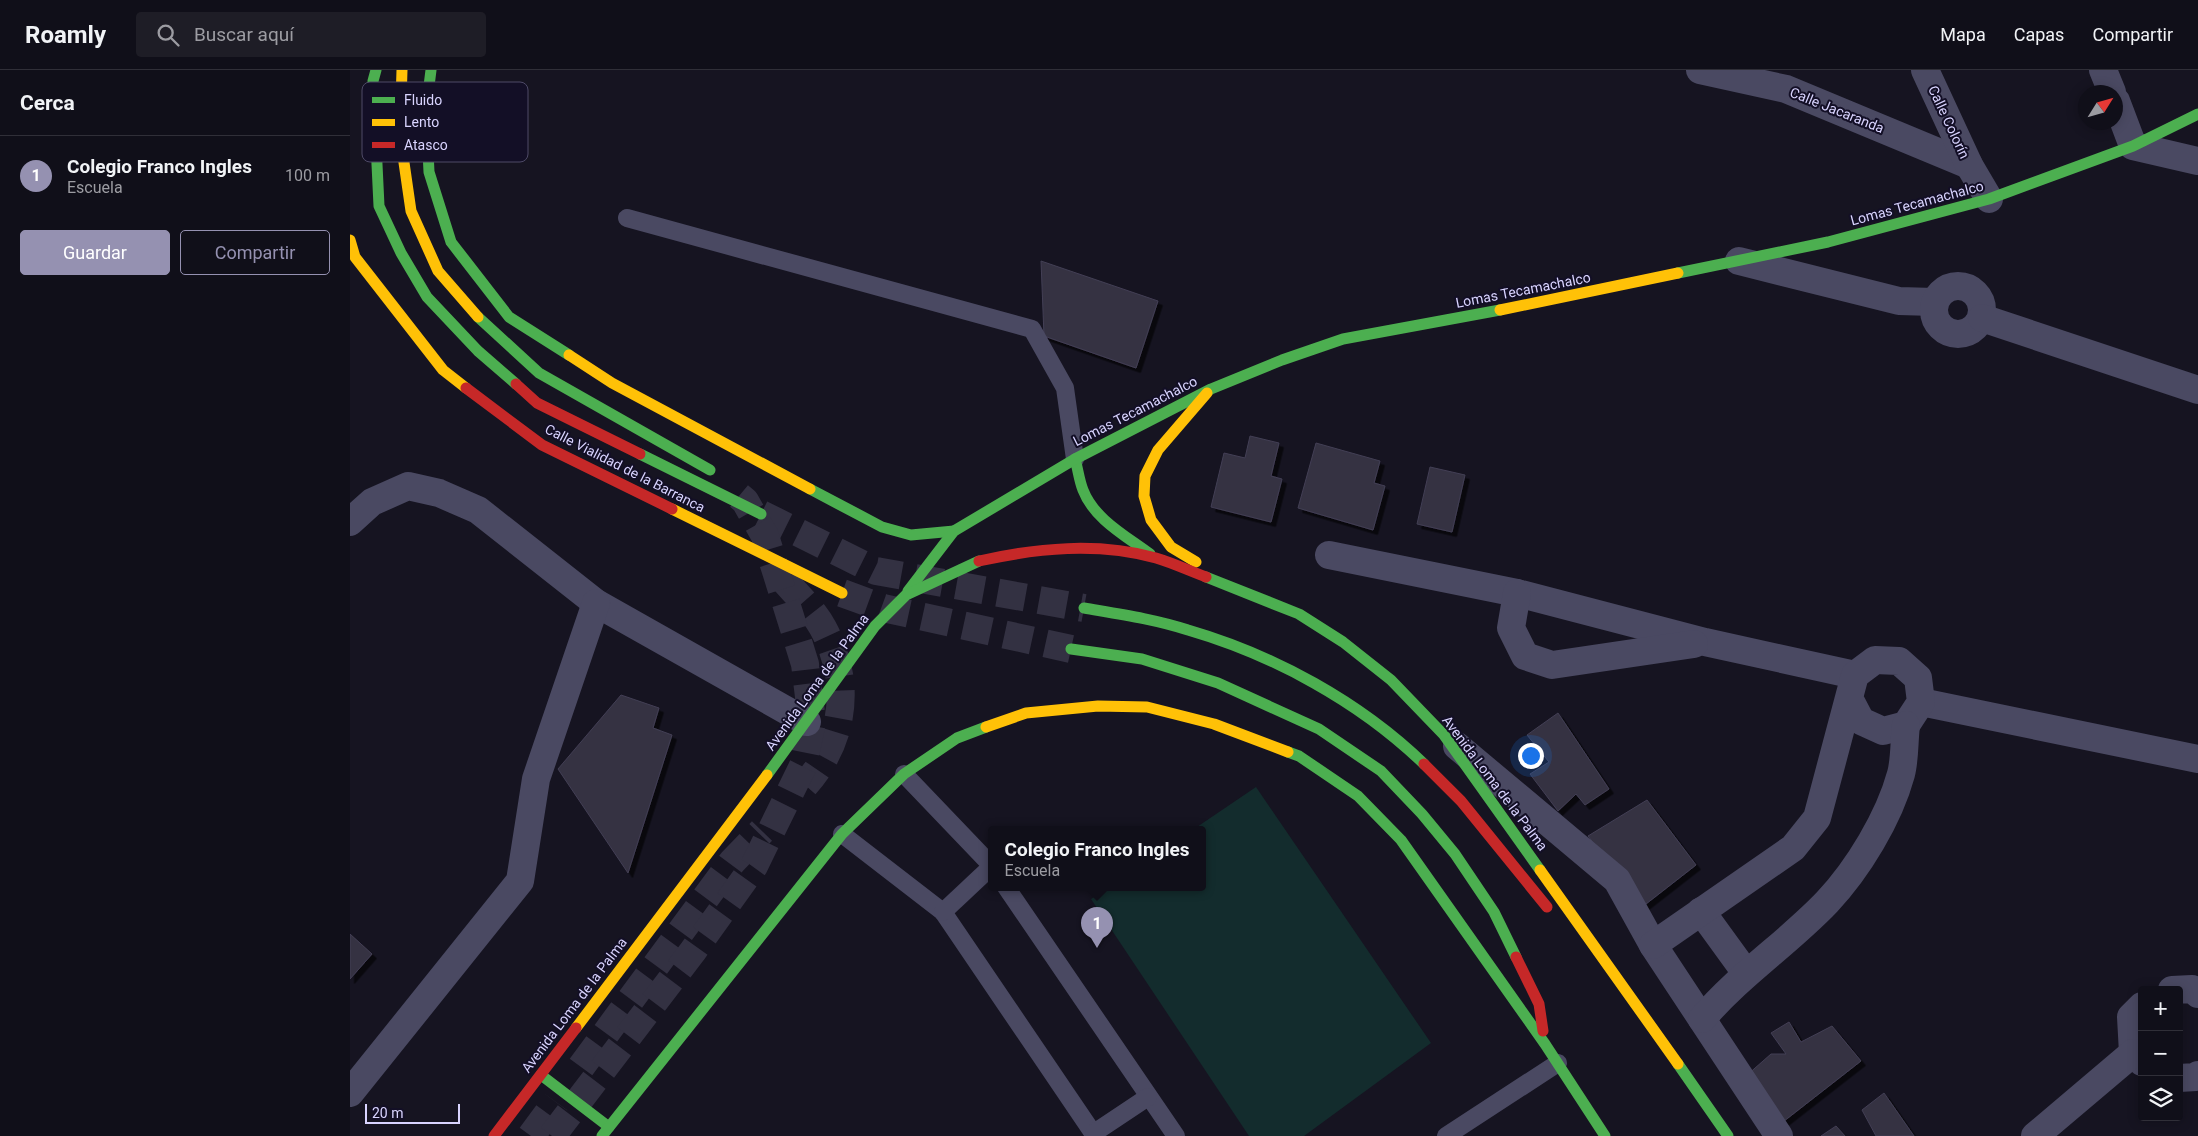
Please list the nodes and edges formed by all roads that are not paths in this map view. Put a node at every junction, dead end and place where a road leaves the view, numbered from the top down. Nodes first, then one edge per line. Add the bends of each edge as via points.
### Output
1 (1700, 70) edge
2 (1926, 70) edge
3 (2103, 70) edge
4 (2109, 85) edge
5 (2198, 114) edge
6 (2123, 120) edge
7 (2133, 146) junction
8 (2198, 161) edge
9 (377, 162) edge
10 (404, 162) edge
11 (429, 162) edge
12 (1969, 165) junction
13 (1989, 199) junction
14 (627, 218) dead end
15 (350, 240) edge
16 (1739, 261) junction
17 (1934, 302) junction
18 (1982, 318) junction
19 (1211, 389) junction
20 (2198, 390) edge
21 (1075, 459) junction
22 (711, 471) dead end
23 (761, 514) tunnel mouth
24 (350, 522) edge
25 (954, 531) junction
26 (734, 540) junction
27 (1329, 555) dead end
28 (1156, 558) junction
29 (777, 575) tunnel mouth
30 (1240, 589) junction
31 (842, 593) tunnel mouth
32 (1517, 593) junction
33 (906, 595) junction
34 (596, 603) junction
35 (1084, 608) tunnel mouth
36 (1705, 642) junction
37 (1071, 649) tunnel mouth
38 (1853, 687) junction
39 (1921, 702) junction
40 (807, 722) junction
41 (1906, 725) junction
42 (1444, 735) junction
43 (2198, 759) edge
44 (904, 774) junction
45 (842, 834) junction
46 (988, 862) edge
47 (988, 870) edge
48 (1009, 891) edge
49 (1701, 911) junction
50 (943, 912) junction
51 (1555, 917) dead end
52 (1575, 939) dead end
53 (1653, 945) junction
54 (1746, 973) junction
55 (2183, 989) edge
56 (2198, 994) edge
57 (1630, 995) junction
58 (2138, 1010) edge
59 (1702, 1019) junction
60 (1545, 1044) junction
61 (2137, 1058) edge
62 (1558, 1063) junction
63 (541, 1075) junction
64 (2198, 1075) edge
65 (2183, 1078) edge
66 (350, 1093) edge
67 (1148, 1096) junction
68 (606, 1131) edge
69 (1094, 1135) edge
70 (494, 1136) edge
71 (1176, 1136) edge
72 (1446, 1136) edge
73 (1605, 1136) edge
74 (1728, 1136) edge
75 (1779, 1136) edge
76 (2034, 1136) edge

1 - 12 street, Calle Jacaranda via 1786,89
2 - 12 street, Calle Colorín
3 - 4 street
5 - 7 main road, Lomas Tecamachalco
6 - 7 street
7 - 8 street
7 - 13 main road, Lomas Tecamachalco
9 - 23 main road via 379,206 401,253 427,297 478,351 537,403
10 - 22 main road via 411,211 438,271 483,323 539,373
11 - 25 main road via 451,242 509,317 612,382 882,527 911,535
12 - 13 street, Calle Colorín
13 - 16 main road, Lomas Tecamachalco via 1828,242
14 - 21 lane via 1032,328 1065,388
15 - 26 main road, Calle Vialidad de la Barranca via 356,257 443,370 542,445
16 - 17 street via 1899,301
16 - 19 main road, Lomas Tecamachalco via 1343,339
17 - 18 street via 1935,321 1950,334 1970,332
17 - 18 street via 1946,287 1966,285 1981,298
18 - 20 street
19 - 21 main road, Lomas Tecamachalco
19 - 30 main road via 1158,450 1145,476 1144,496 1151,520 1170,547
21 - 25 main road, Lomas Tecamachalco
21 - 28 main road via 1083,492 1090,504 1105,520
24 - 34 street via 372,502 408,486 439,493 478,510
25 - 33 main road, Lomas Tecamachalco
26 - 29 main road
26 - 31 main road
27 - 32 street
28 - 30 main road, Avenida Loma de la Palma
28 - 33 main road, Avenida Loma de la Palma via 1104,549 1026,551 975,562
30 - 42 main road, Avenida Loma de la Palma via 1299,614 1343,642 1392,680
32 - 36 street
32 - 36 street via 1511,628 1524,656 1552,665
33 - 40 main road, Avenida Loma de la Palma via 875,626
34 - 40 street
34 - 66 street via 536,779 520,881
35 - 51 main road via 1148,619 1233,645 1292,671 1341,700 1400,743 1448,788
36 - 38 street
37 - 60 main road via 1142,659 1218,683 1319,729 1381,771 1449,847 1494,912 1539,1004
38 - 39 street via 1875,660 1899,661 1918,678
38 - 41 street via 1861,721 1883,731
38 - 49 street via 1817,818 1793,848
39 - 41 street
39 - 43 street
40 - 63 main road, Avenida Loma de la Palma
41 - 54 street via 1901,774 1881,822 1855,869 1826,902
42 - 53 street via 1617,880
42 - 57 main road, Avenida Loma de la Palma
44 - 45 main road
44 - 46 lane
44 - 60 main road via 956,738 1017,716 1098,706 1147,707 1214,724 1299,756 1358,796 1401,840
45 - 50 lane
45 - 68 main road
47 - 50 lane
48 - 67 lane
49 - 53 street
49 - 54 street
50 - 69 lane
52 - 57 main road
53 - 59 street
54 - 59 street via 1722,994
55 - 56 street via 2192,989
57 - 74 main road, Avenida Loma de la Palma
58 - 61 street via 2132,1017
59 - 75 street
60 - 62 main road
61 - 76 street
62 - 72 lane
62 - 73 main road
63 - 68 main road
63 - 70 main road, Avenida Loma de la Palma
64 - 65 street
67 - 69 lane
67 - 71 lane

